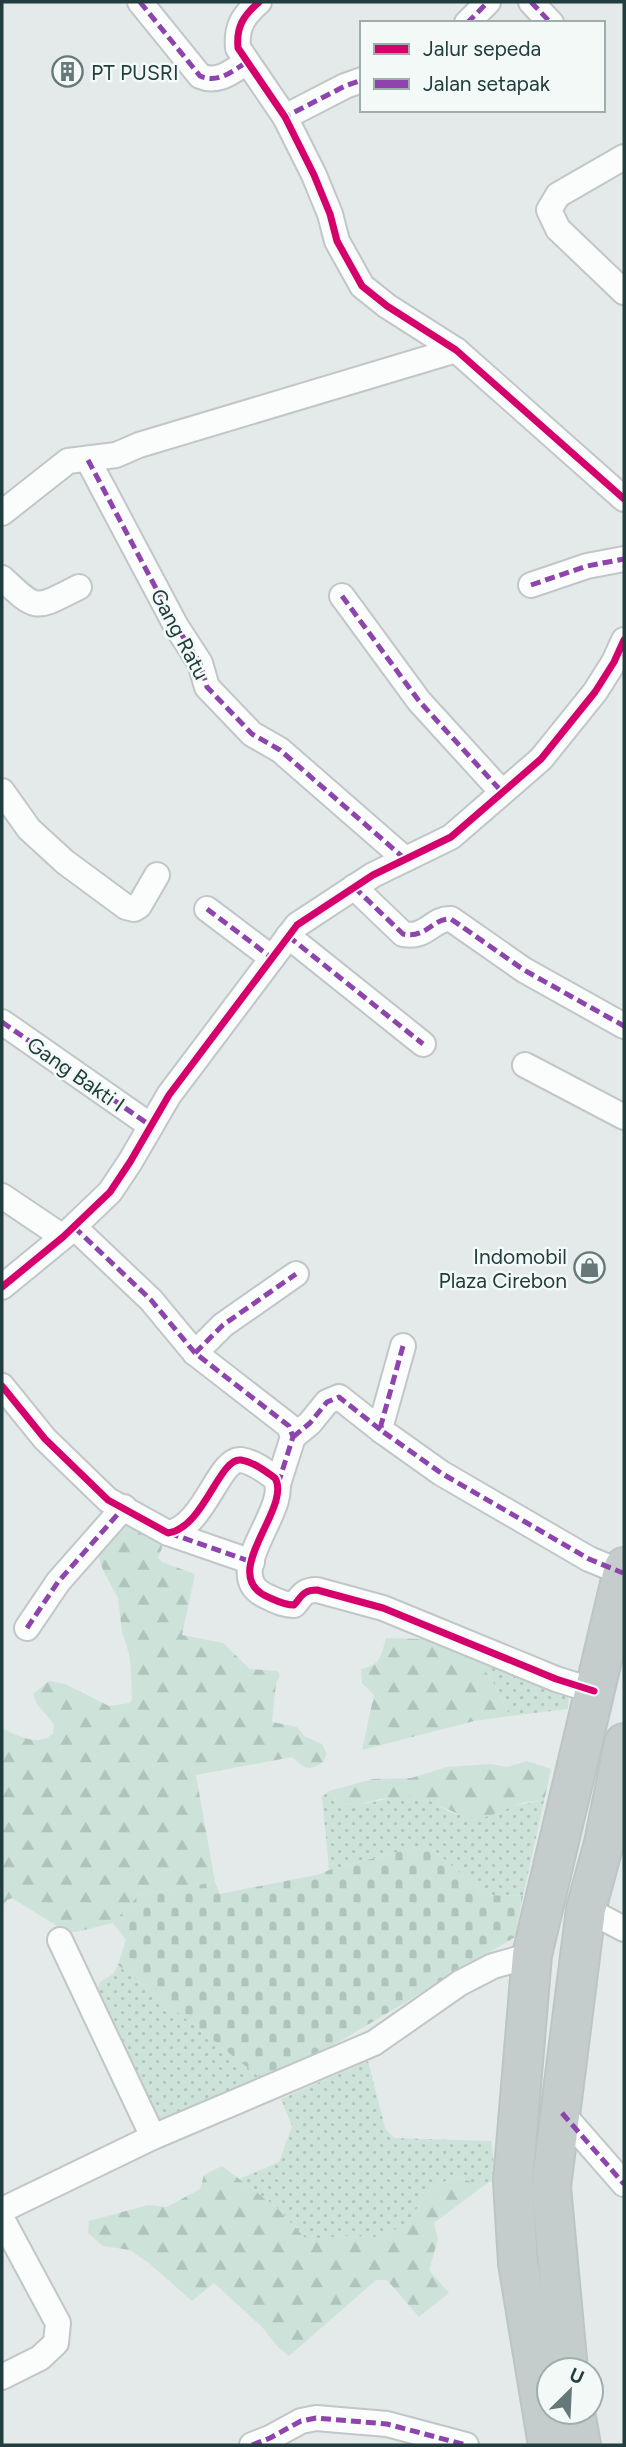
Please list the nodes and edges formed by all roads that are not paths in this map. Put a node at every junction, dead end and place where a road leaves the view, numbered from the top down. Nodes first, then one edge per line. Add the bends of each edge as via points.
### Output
1 (140, 2) edge
2 (259, 2) edge
3 (488, 2) edge
4 (531, 2) edge
5 (469, 21) edge
6 (549, 21) edge
7 (247, 62) junction
8 (360, 81) edge
9 (285, 117) junction
10 (624, 157) edge
11 (624, 292) edge
12 (456, 350) junction
13 (88, 460) junction
14 (624, 499) edge
15 (2, 513) edge
16 (624, 559) edge
17 (2, 578) edge
18 (531, 584) dead end
19 (79, 587) dead end
20 (342, 596) dead end
21 (624, 639) edge
22 (2, 791) edge
23 (502, 792) junction
24 (405, 859) junction
25 (157, 875) dead end
26 (354, 887) junction
27 (207, 909) dead end
28 (288, 936) junction
29 (272, 958) junction
30 (2, 1021) edge
31 (624, 1026) edge
32 (423, 1044) dead end
33 (525, 1065) dead end
34 (624, 1117) edge
35 (151, 1126) junction
36 (2, 1196) edge
37 (69, 1232) junction
38 (296, 1273) dead end
39 (2, 1287) edge
40 (403, 1346) dead end
41 (195, 1353) junction
42 (2, 1386) edge
43 (382, 1431) junction
44 (293, 1437) junction
45 (278, 1484) junction
46 (124, 1507) junction
47 (167, 1533) junction
48 (252, 1562) junction
49 (624, 1570) edge
50 (27, 1628) dead end
51 (594, 1692) junction
52 (624, 1743) edge
53 (586, 1909) junction
54 (624, 1929) edge
55 (60, 1940) dead end
56 (532, 1955) junction
57 (562, 2113) junction
58 (153, 2137) junction
59 (624, 2184) edge
60 (2, 2210) edge
61 (2, 2219) edge
62 (567, 2356) edge
63 (2, 2377) edge
64 (578, 2426) edge
65 (252, 2445) edge
66 (466, 2445) edge
67 (548, 2445) edge
68 (581, 2445) edge

1 - 7 street via 201,76 219,79
2 - 7 street via 240,23 237,36
3 - 5 street
4 - 6 street
7 - 9 street
8 - 9 street
9 - 12 street via 314,175 337,241 362,286
10 - 11 street via 558,195 549,210 558,229
12 - 13 street
12 - 14 street
13 - 15 street via 59,466
13 - 24 street, Gang Ratu via 200,663 207,687 252,734 281,750
16 - 18 street
17 - 19 street via 28,603 49,602
20 - 23 street via 419,701
21 - 23 street via 614,662 541,759
22 - 25 street via 29,829 126,907 139,906
23 - 24 street via 451,837
24 - 26 street
26 - 28 street
26 - 31 street via 403,934 422,934 451,919 524,970
27 - 29 street
28 - 29 street
28 - 32 street
29 - 35 street via 169,1095
30 - 35 street, Gang Bakti I
33 - 34 street
35 - 37 street via 110,1192
36 - 37 street
37 - 39 street
37 - 41 street via 151,1300
38 - 41 street via 223,1325
40 - 43 street
41 - 44 street via 274,1412
42 - 46 street via 45,1439 108,1500
43 - 44 street via 339,1397 327,1402
43 - 49 street via 441,1473 589,1559
44 - 45 street
45 - 47 street via 256,1466 231,1462 187,1525
45 - 48 street
46 - 47 street
46 - 50 street via 58,1582
47 - 48 street
48 - 51 street via 254,1587 287,1605 294,1605 308,1590 317,1590 372,1605
49 - 51 highway
51 - 56 highway
52 - 53 highway
53 - 54 street
53 - 57 highway
55 - 58 street
56 - 58 street via 492,1965 374,2043
56 - 67 highway via 513,2182 518,2263
57 - 59 street
57 - 62 highway via 551,2187
58 - 60 street
61 - 63 street via 58,2323 56,2343 40,2358
64 - 68 highway
65 - 66 street via 301,2420 316,2418 387,2424

